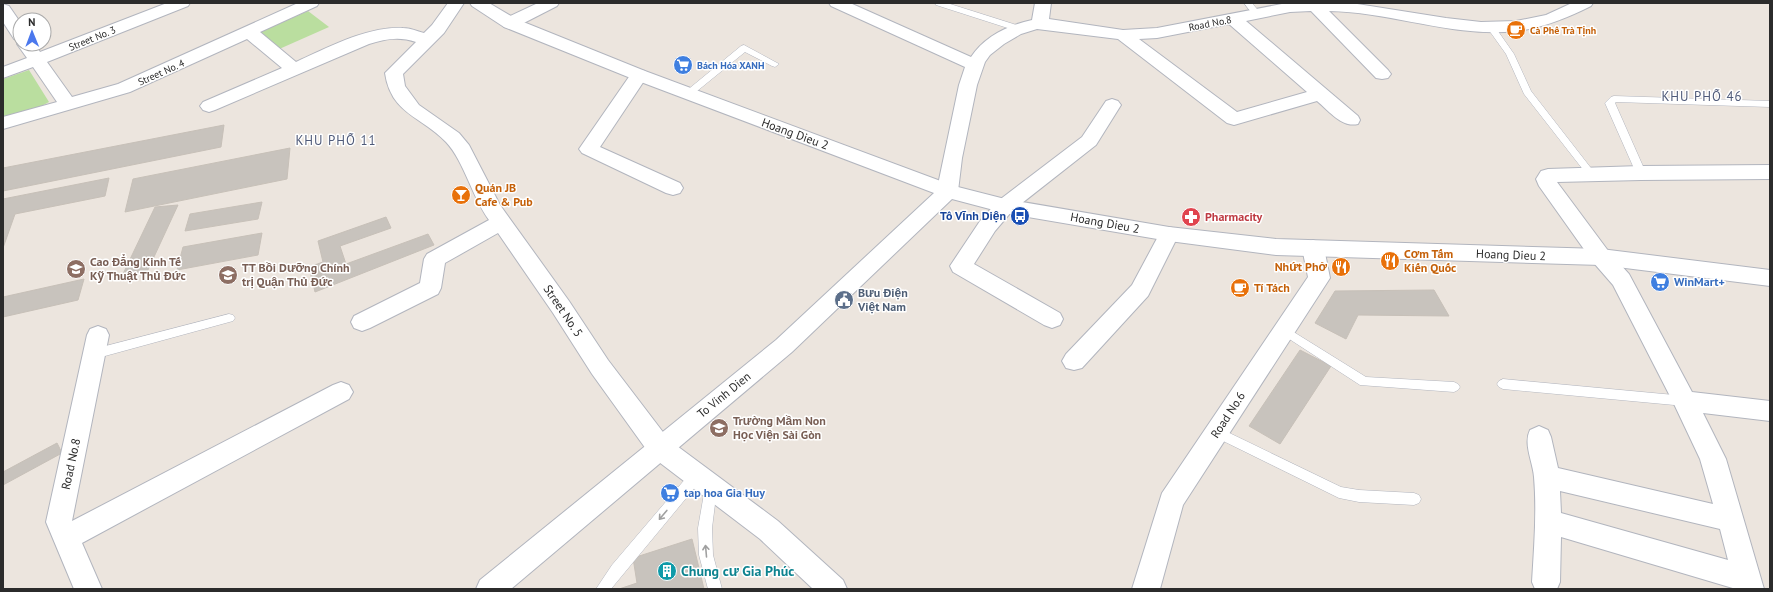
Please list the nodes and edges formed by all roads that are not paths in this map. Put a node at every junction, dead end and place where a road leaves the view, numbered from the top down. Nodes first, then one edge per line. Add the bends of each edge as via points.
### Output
1 (182, 3) edge
2 (311, 3) edge
3 (456, 3) edge
4 (478, 3) edge
5 (550, 3) edge
6 (837, 3) edge
7 (939, 3) edge
8 (1043, 3) edge
9 (1310, 4) edge
10 (1578, 4) edge
11 (3, 9) edge
12 (147, 9) edge
13 (1252, 9) edge
14 (1233, 19) junction
15 (12, 23) edge
16 (510, 23) junction
17 (1040, 23) junction
18 (1490, 26) junction
19 (1020, 29) junction
20 (249, 32) junction
21 (1122, 35) junction
22 (427, 40) junction
23 (31, 52) edge
24 (36, 60) junction
25 (775, 64) dead end
26 (975, 65) junction
27 (294, 69) junction
28 (3, 73) edge
29 (1382, 74) dead end
30 (639, 75) junction
31 (688, 94) junction
32 (1321, 94) junction
33 (1770, 104) edge
34 (68, 105) junction
35 (1112, 105) dead end
36 (209, 106) dead end
37 (1351, 120) dead end
38 (3, 123) edge
39 (1770, 172) edge
40 (1641, 173) junction
41 (1591, 174) junction
42 (673, 188) dead end
43 (948, 191) junction
44 (1005, 206) junction
45 (501, 222) junction
46 (1169, 234) junction
47 (1313, 248) junction
48 (1601, 257) junction
49 (1770, 278) edge
50 (229, 318) dead end
51 (1052, 319) dead end
52 (362, 322) dead end
53 (1284, 330) junction
54 (96, 344) joint
55 (1074, 361) dead end
56 (1503, 384) dead end
57 (1454, 387) dead end
58 (341, 392) dead end
59 (1685, 401) junction
60 (1770, 411) edge
61 (1217, 432) junction
62 (1539, 437) dead end
63 (660, 448) junction
64 (1547, 477) junction
65 (704, 482) junction
66 (1414, 499) dead end
67 (1731, 520) junction
68 (1548, 521) junction
69 (66, 538) junction
70 (1546, 582) dead end
71 (1749, 584) edge
72 (88, 589) edge
73 (490, 589) edge
74 (603, 589) edge
75 (715, 589) edge
76 (833, 589) edge
77 (1146, 589) edge

1 - 12 street, Street No. 3
2 - 20 street, Street No. 4
3 - 22 street, Street No. 5
4 - 16 street, Hoang Dieu 2
5 - 16 street
6 - 26 street
7 - 19 lane
8 - 17 street
9 - 13 street, Road No.8
9 - 18 street, Road No.8
9 - 29 street
10 - 18 street, Road No.8 via 1559,16 1539,23
11 - 15 street
12 - 24 street, Street No. 3
13 - 14 street, Road No.8
14 - 21 street, Road No.8 via 1157,33
14 - 32 street
16 - 30 street, Hoang Dieu 2
17 - 19 street, Road No.8
17 - 21 street, Road No.8
18 - 41 lane via 1510,54 1527,92
19 - 26 street, Road No.8 via 988,46
20 - 27 street
20 - 34 street, Street No. 4 via 124,88
21 - 32 street via 1234,119
22 - 27 street via 403,33 380,35
22 - 45 street, Street No. 5 via 394,73 396,86 413,109 452,137 462,150 491,208
23 - 24 street
24 - 28 street, Street No. 3
24 - 34 street
25 - 31 lane via 744,48
26 - 43 street, Road No.8 via 952,158
27 - 36 street
30 - 31 street, Hoang Dieu 2
30 - 42 street via 589,149
31 - 43 street, Hoang Dieu 2
32 - 37 street
33 - 40 lane via 1614,99 1610,103
34 - 38 street, Street No. 4
35 - 44 street via 1089,141
39 - 40 street
40 - 41 street
41 - 48 street via 1548,176 1546,181
43 - 44 street, Hoang Dieu 2
43 - 63 street, To Vinh Dien via 784,346
44 - 46 street, Hoang Dieu 2
44 - 51 street via 987,226 961,266
45 - 52 street via 435,259 430,288
45 - 63 street, Street No. 5 via 600,367
46 - 47 street, Hoang Dieu 2 via 1246,244
46 - 55 street via 1140,290
47 - 48 street, Hoang Dieu 2
47 - 53 street, Road No.6 via 1319,278
48 - 49 street, Hoang Dieu 2
48 - 59 street via 1621,280
50 - 54 lane
53 - 57 lane via 1364,382
53 - 61 street, Road No.6
54 - 69 street, Road No.8 via 59,522
56 - 59 lane
58 - 69 street
59 - 60 street
59 - 67 street via 1713,459
61 - 66 lane via 1339,492 1359,496
61 - 77 street, Road No.6 via 1171,502
62 - 64 street
63 - 65 street, Street No. 5
63 - 73 street, To Vinh Dien
64 - 67 street
64 - 68 street
65 -> 74 lane via 617,570
75 -> 65 lane via 706,556
65 - 76 street, Street No. 5 via 769,530
67 - 71 street
68 - 70 street
68 - 71 street
69 - 72 street, Road No.8

